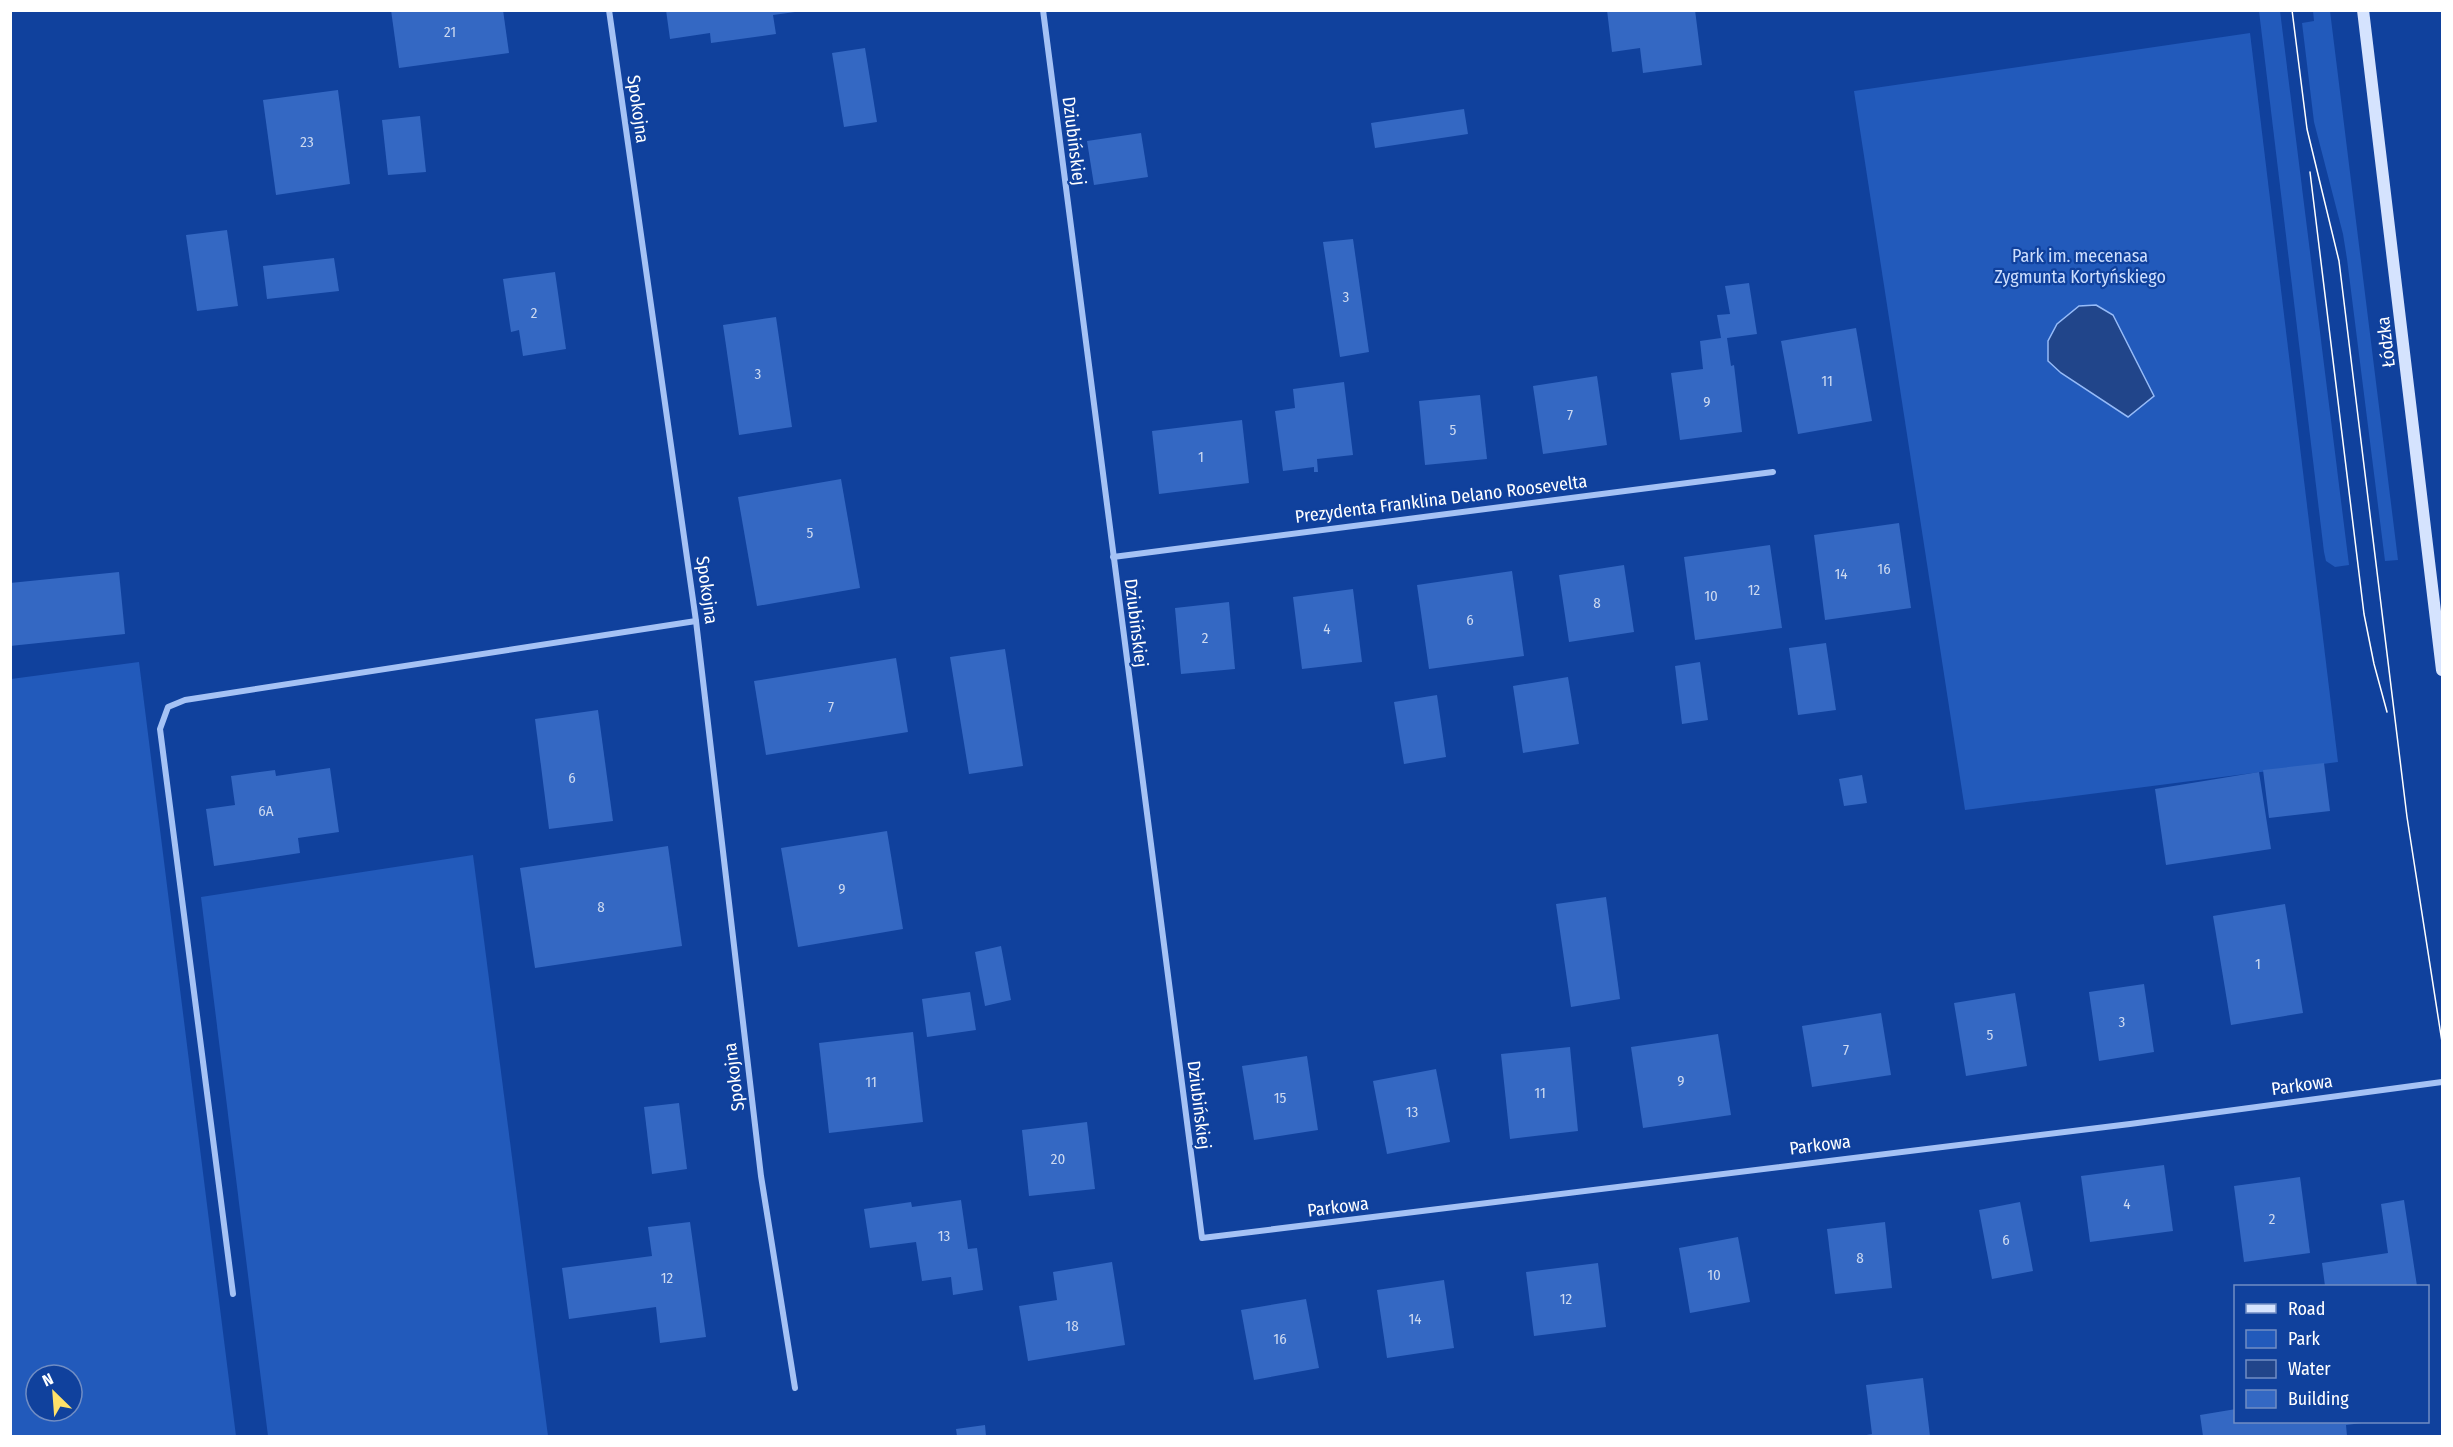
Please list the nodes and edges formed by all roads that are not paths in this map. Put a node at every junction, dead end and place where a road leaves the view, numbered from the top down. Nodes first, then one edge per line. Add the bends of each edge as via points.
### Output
1 (609, 10) edge
2 (1042, 10) edge
3 (2363, 10) edge
4 (1773, 472) dead end
5 (1113, 557) junction
6 (696, 621) junction
7 (2442, 670) edge
8 (2442, 1082) edge
9 (1202, 1238) joint
10 (233, 1294) dead end
11 (795, 1388) dead end

1 - 6 street, Spokojna
2 - 5 street, Dziubińskiej
3 - 7 main road, Łódzka
4 - 5 street, Prezydenta Franklina Delano Roosevelta
5 - 9 street, Dziubińskiej
6 - 10 street via 185,700 168,707 160,729
6 - 11 street, Spokojna via 761,1176
8 - 9 street, Parkowa

